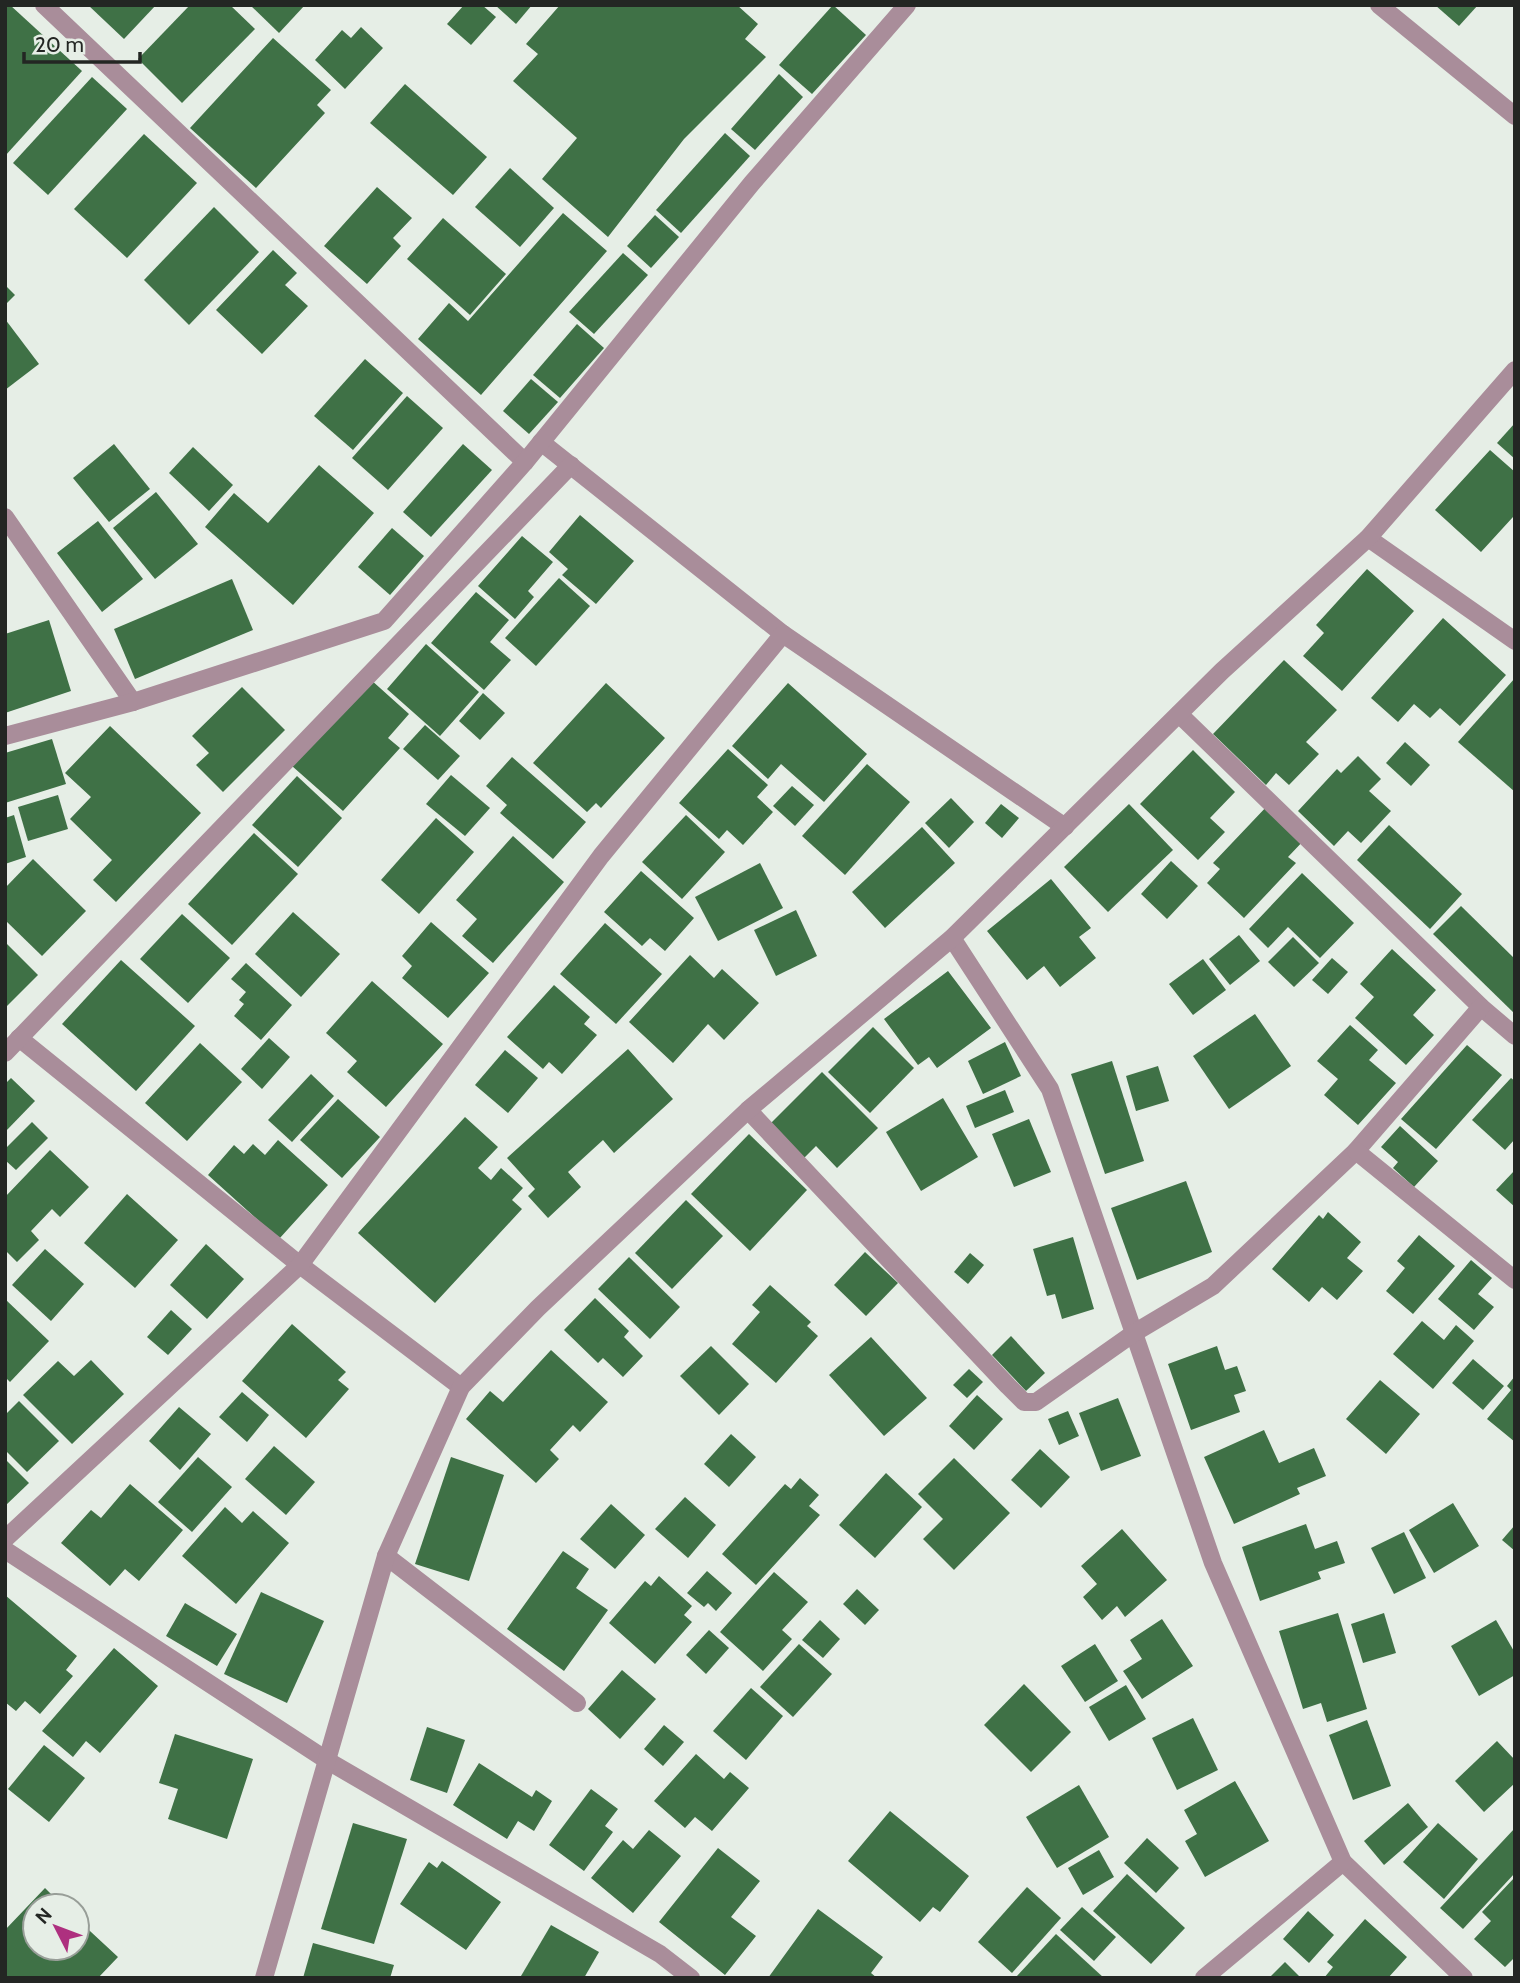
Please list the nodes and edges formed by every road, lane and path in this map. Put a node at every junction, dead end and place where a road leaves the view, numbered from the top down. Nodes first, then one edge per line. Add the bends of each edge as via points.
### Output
1 (44, 5) edge
2 (907, 5) edge
3 (1378, 5) edge
4 (1515, 116) edge
5 (1515, 370) edge
6 (541, 442) junction
7 (525, 462) junction
8 (571, 466) junction
9 (5, 517) edge
10 (1368, 538) junction
11 (783, 634) junction
12 (1515, 641) edge
13 (133, 702) junction
14 (1179, 714) junction
15 (5, 736) edge
16 (1065, 827) junction
17 (952, 938) junction
18 (1481, 1007) junction
19 (1515, 1036) edge
20 (19, 1038) junction
21 (5, 1054) edge
22 (748, 1110) junction
23 (1356, 1151) junction
24 (300, 1265) junction
25 (1515, 1280) edge
26 (1133, 1333) junction
27 (461, 1387) junction
28 (5, 1539) edge
29 (5, 1550) edge
30 (386, 1556) junction
31 (578, 1703) dead end
32 (328, 1761) junction
33 (1343, 1862) junction
34 (264, 1978) edge
35 (691, 1978) edge
36 (1204, 1978) edge
37 (1464, 1978) edge

1 - 7 street
2 - 6 street via 752,183
3 - 4 street
5 - 10 street
6 - 7 street
6 - 8 street
7 - 13 street via 384,621
8 - 11 street
8 - 20 street
9 - 13 street
10 - 12 street
10 - 14 street
11 - 16 street
11 - 24 street via 601,856
13 - 15 street
14 - 16 street
14 - 18 street
16 - 17 street
17 - 22 street
17 - 26 street via 1050,1088
18 - 19 street
18 - 23 street
20 - 21 street
20 - 24 street
22 - 26 street via 1024,1402 1036,1402
22 - 27 street
23 - 25 street
23 - 26 street via 1213,1286
24 - 27 street
24 - 28 street
26 - 33 street via 1213,1563
27 - 30 street
29 - 32 street
30 - 31 street
30 - 32 street
32 - 34 street
32 - 35 street via 660,1954
33 - 36 street
33 - 37 street

